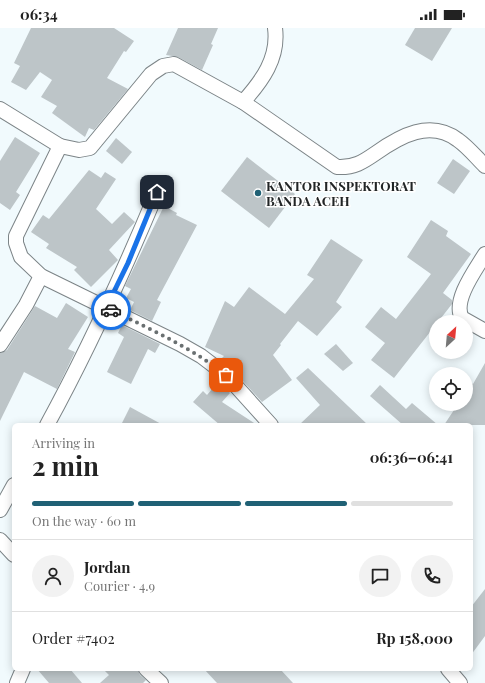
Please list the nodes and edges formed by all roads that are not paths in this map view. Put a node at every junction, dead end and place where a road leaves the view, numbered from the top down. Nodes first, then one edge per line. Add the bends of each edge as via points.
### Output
1 (275, 28) edge
2 (243, 102) junction
3 (0, 109) edge
4 (60, 146) junction
5 (485, 166) edge
6 (157, 192) dead end
7 (485, 254) edge
8 (41, 276) junction
9 (106, 308) junction
10 (485, 330) edge
11 (0, 345) edge
12 (48, 423) edge
13 (269, 423) edge
14 (12, 488) edge
15 (0, 510) edge
16 (0, 540) edge
17 (12, 553) edge
18 (22, 671) edge
19 (148, 671) edge
20 (450, 671) edge
21 (17, 683) edge
22 (161, 683) edge
23 (460, 683) edge

1 - 2 street via 276,50 254,90
2 - 4 street via 174,64 163,66 151,74 90,148 79,150
2 - 5 street via 337,167 356,166 396,139 420,131 450,135
3 - 4 street
4 - 8 street via 16,236 21,257
6 - 9 street via 128,263
7 - 10 street via 461,298 459,310 462,318
8 - 9 street
8 - 11 street
9 - 12 street via 73,378
9 - 13 street via 201,356 226,375
14 - 15 street
16 - 17 street
18 - 21 street
19 - 22 street
20 - 23 street

